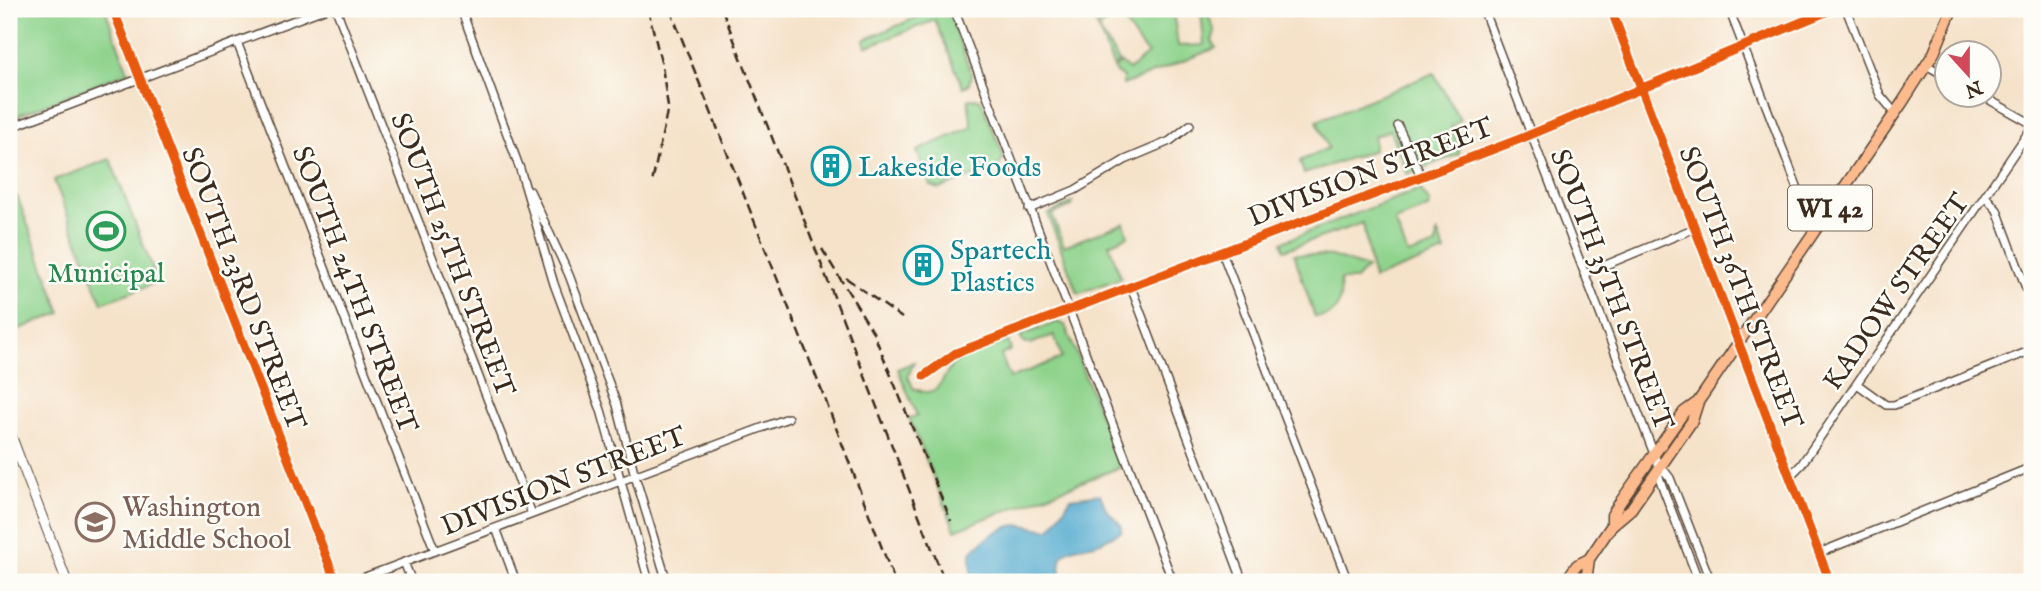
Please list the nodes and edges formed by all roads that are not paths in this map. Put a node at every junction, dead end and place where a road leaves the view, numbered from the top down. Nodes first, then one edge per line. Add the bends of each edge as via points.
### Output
1 (113, 9) edge
2 (324, 9) edge
3 (336, 9) edge
4 (461, 9) edge
5 (954, 9) edge
6 (1483, 9) edge
7 (1611, 9) edge
8 (1729, 9) edge
9 (1833, 9) edge
10 (1846, 9) edge
11 (1952, 9) edge
12 (237, 42) junction
13 (1743, 46) junction
14 (1926, 65) junction
15 (1932, 68) edge
16 (139, 79) junction
17 (1641, 89) junction
18 (2002, 108) edge
19 (1895, 113) junction
20 (1190, 125) dead end
21 (1398, 126) dead end
22 (2032, 126) edge
23 (9, 128) edge
24 (1531, 134) junction
25 (520, 169) junction
26 (1421, 176) junction
27 (1986, 197) junction
28 (1029, 209) junction
29 (1821, 222) junction
30 (1695, 228) junction
31 (1222, 252) junction
32 (1584, 274) junction
33 (1130, 287) junction
34 (2032, 304) edge
35 (1069, 311) junction
36 (1738, 342) junction
37 (2032, 350) edge
38 (924, 376) dead end
39 (1857, 384) junction
40 (1698, 402) junction
41 (788, 418) dead end
42 (9, 430) edge
43 (1654, 454) junction
44 (1659, 467) junction
45 (2032, 467) edge
46 (635, 475) junction
47 (1790, 476) junction
48 (619, 481) junction
49 (532, 514) junction
50 (1612, 525) junction
51 (496, 528) junction
52 (435, 551) junction
53 (1819, 553) junction
54 (1589, 559) junction
55 (404, 562) junction
56 (67, 582) edge
57 (336, 582) edge
58 (352, 582) edge
59 (412, 582) edge
60 (516, 582) edge
61 (649, 582) edge
62 (667, 582) edge
63 (1173, 582) edge
64 (1243, 582) edge
65 (1348, 582) edge
66 (1564, 582) edge
67 (1582, 582) edge
68 (1699, 582) edge
69 (1711, 582) edge
70 (1830, 582) edge

1 - 16 street, SOUTH 23RD STREET
2 - 12 street
3 - 49 street, SOUTH 25TH STREET
4 - 25 street
5 - 28 street
6 - 24 street, SOUTH 35TH STREET
7 - 17 street, SOUTH 36TH STREET
8 - 13 street
9 - 13 street, DIVISION STREET
10 - 19 street via 1880,95
11 - 14 main road, WI 42
12 - 16 street
12 - 52 street, SOUTH 24TH STREET
13 - 17 street, DIVISION STREET
13 - 29 street via 1805,207
14 - 15 street
14 - 19 main road, WI 42
16 - 23 street
16 - 57 street, SOUTH 23RD STREET
17 - 24 street, DIVISION STREET
17 - 30 street, SOUTH 36TH STREET
18 - 22 street
19 - 29 main road, WI 42
20 - 28 street via 1170,141
21 - 26 street
22 - 27 street, KADOW STREET
24 - 26 street, DIVISION STREET
24 - 32 street, SOUTH 35TH STREET
25 - 46 street via 569,275 617,405
25 - 48 street via 550,272 601,410
26 - 31 street, DIVISION STREET
27 - 34 street via 1997,210
27 - 39 street, KADOW STREET
28 - 35 street
29 - 36 main road, WI 42
30 - 32 street
30 - 36 street, SOUTH 36TH STREET
31 - 33 street, DIVISION STREET
31 - 65 street
32 - 43 street, SOUTH 35TH STREET
33 - 35 street, DIVISION STREET
33 - 64 street
35 - 38 street, DIVISION STREET via 956,353
35 - 63 street
36 - 40 main road, WI 42
36 - 47 street, SOUTH 36TH STREET
37 - 39 street via 1894,405
39 - 47 street, KADOW STREET
40 - 43 main road, WI 42 via 1684,412
40 - 44 main road, WI 42 via 1694,419
41 - 46 street, DIVISION STREET
42 - 56 street
43 - 44 street, SOUTH 35TH STREET
43 - 50 main road, WI 42 via 1614,510
44 - 50 main road, WI 42 via 1629,512
44 - 68 street, SOUTH 35TH STREET
44 - 69 street, SOUTH 35TH STREET via 1670,478
45 - 53 street
46 - 48 street, DIVISION STREET
46 - 62 street
47 - 53 street, SOUTH 36TH STREET
48 - 49 street, DIVISION STREET
48 - 61 street
49 - 51 street, DIVISION STREET
50 - 54 main road, WI 42
51 - 52 street, DIVISION STREET
51 - 60 street
52 - 55 street, DIVISION STREET
53 - 70 street, SOUTH 36TH STREET
54 - 66 main road, WI 42 via 1577,565
54 - 67 main road, WI 42
55 - 58 street, DIVISION STREET
55 - 59 street

